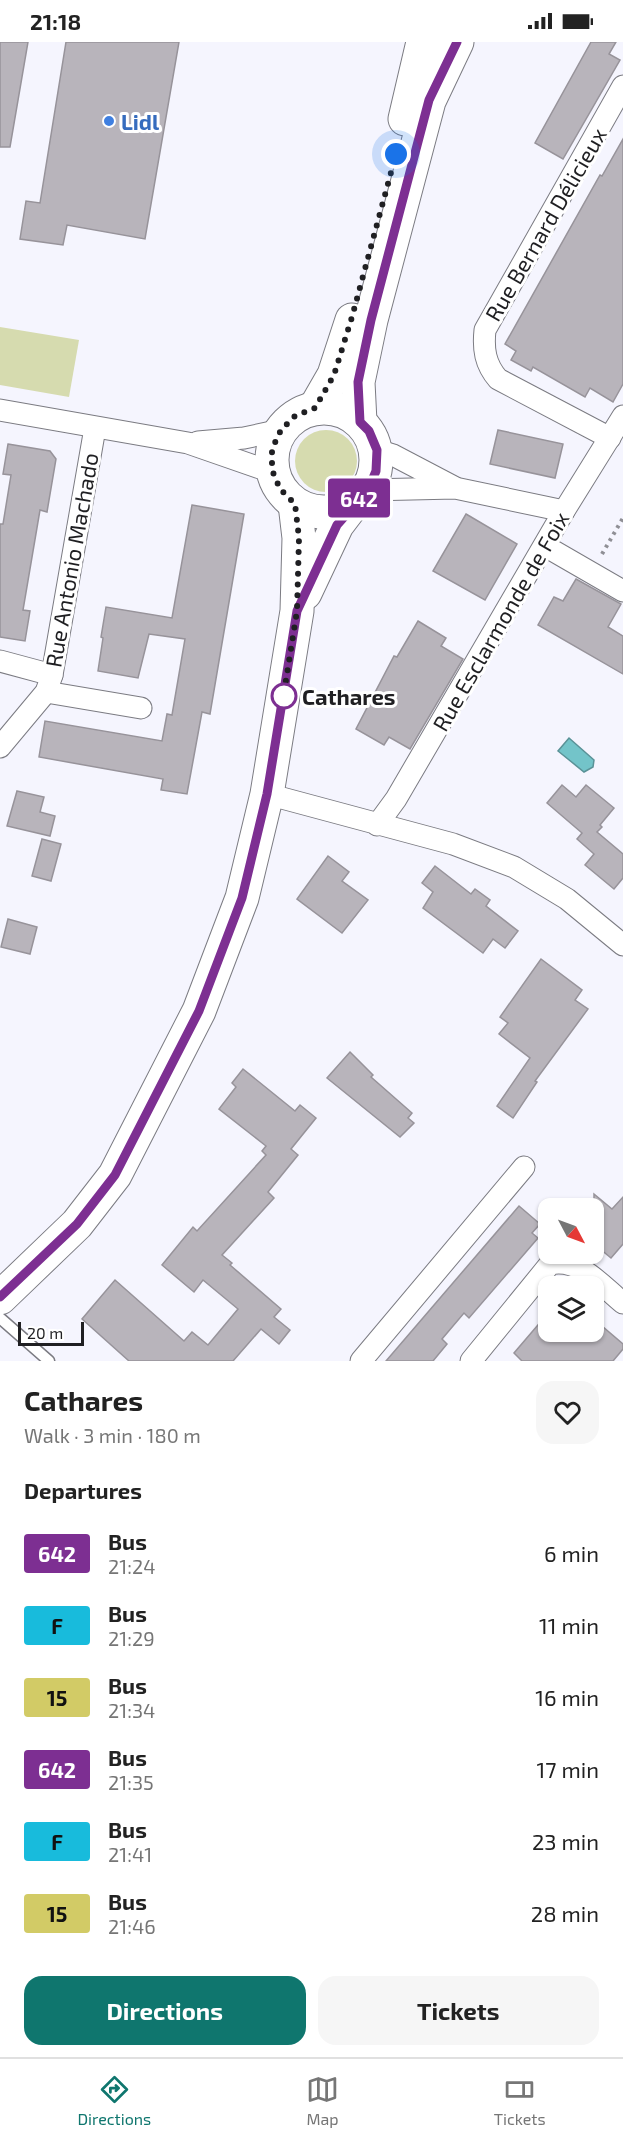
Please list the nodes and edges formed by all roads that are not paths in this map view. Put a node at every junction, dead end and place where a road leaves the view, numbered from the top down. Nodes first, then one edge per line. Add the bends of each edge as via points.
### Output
1 (423, 42) edge
2 (458, 42) edge
3 (623, 86) edge
4 (315, 408) junction
5 (0, 410) edge
6 (623, 416) edge
7 (360, 422) junction
8 (95, 428) junction
9 (281, 430) junction
10 (610, 438) junction
11 (188, 443) junction
12 (377, 450) junction
13 (272, 470) junction
14 (454, 488) junction
15 (361, 497) junction
16 (295, 504) junction
17 (564, 511) junction
18 (544, 546) junction
19 (623, 591) edge
20 (297, 611) junction
21 (0, 661) edge
22 (49, 683) junction
23 (141, 708) dead end
24 (0, 747) edge
25 (267, 794) junction
26 (377, 825) junction
27 (623, 945) edge
28 (524, 1167) dead end
29 (0, 1298) edge
30 (623, 1303) edge
31 (0, 1318) edge
32 (49, 1361) edge
33 (361, 1361) edge
34 (471, 1361) edge

1 - 4 main road via 341,356
2 - 7 main road via 429,100 373,309 358,382
3 - 10 street, Rue Bernard Délicieux via 484,330 483,348 489,369 498,379
4 - 7 main road via 335,408
4 - 9 main road via 295,416
5 - 8 street, Rue Antonio Machado
6 - 10 street, Rue Esclarmonde de Foix
7 - 12 main road via 369,431
8 - 11 street, Rue Antonio Machado
8 - 22 street, Rue Antonio Machado
9 - 11 street, Rue Antonio Machado
9 - 13 main road via 272,449
10 - 17 street, Rue Esclarmonde de Foix
11 - 13 street, Rue Antonio Machado
12 - 14 street
12 - 15 main road via 376,471
13 - 16 main road via 280,489
14 - 15 street
14 - 17 street
15 - 16 main road via 334,512 314,512
15 - 20 main road via 337,525
16 - 20 main road via 299,538
17 - 18 street, Rue Esclarmonde de Foix
18 - 19 street
18 - 26 street, Rue Esclarmonde de Foix
20 - 25 main road
21 - 22 street
22 - 23 street
22 - 24 street, Rue Antonio Machado
25 - 26 street
25 - 29 main road via 242,898 199,1011 115,1175 77,1224
26 - 27 street via 453,844 514,867 567,899
28 - 33 street
30 - 34 street via 582,1269 563,1261 550,1264
31 - 32 lane

